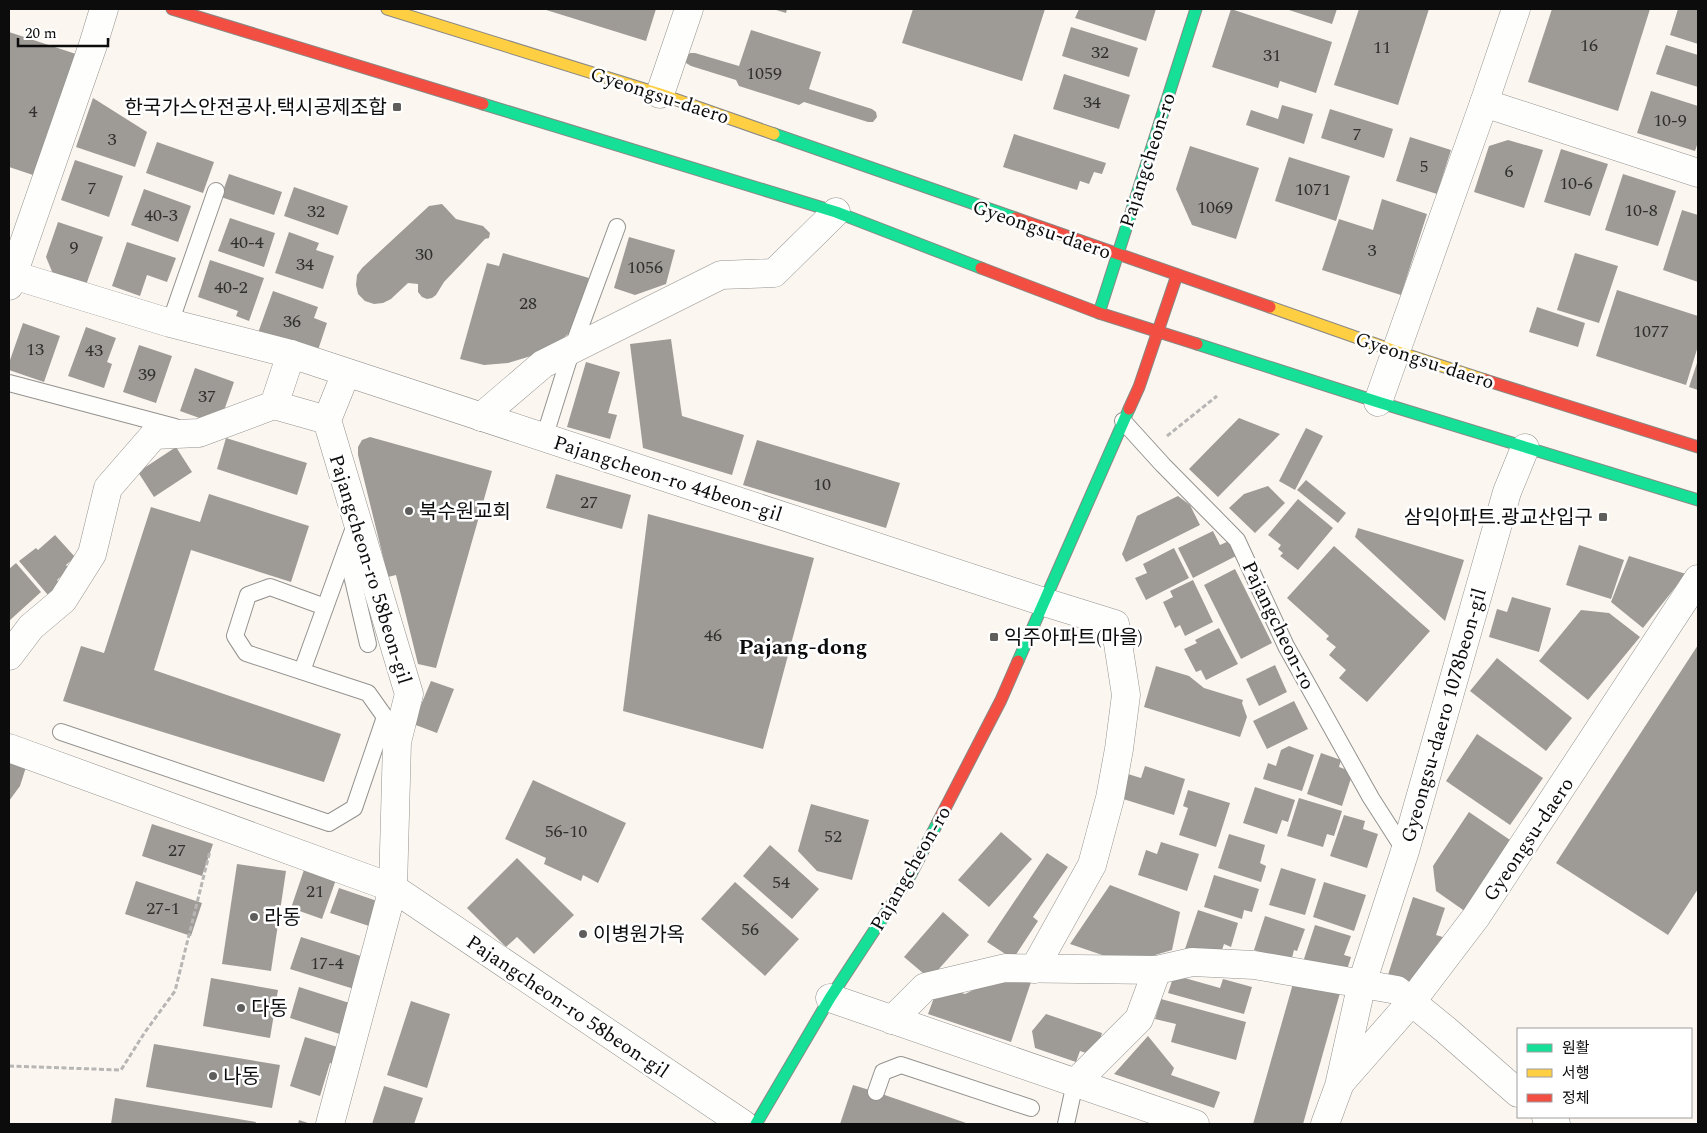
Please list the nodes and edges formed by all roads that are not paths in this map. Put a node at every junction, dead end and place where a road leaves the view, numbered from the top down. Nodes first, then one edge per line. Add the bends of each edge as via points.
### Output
1 (104, 9) edge
2 (172, 9) edge
3 (387, 9) edge
4 (689, 9) edge
5 (1196, 9) edge
6 (1516, 9) edge
7 (660, 94) junction
8 (1484, 104) junction
9 (1698, 174) edge
10 (216, 191) dead end
11 (836, 212) junction
12 (617, 227) dead end
13 (1116, 255) junction
14 (12, 272) edge
15 (1177, 276) junction
16 (1099, 312) junction
17 (170, 323) junction
18 (1157, 331) junction
19 (572, 349) junction
20 (1395, 351) junction
21 (291, 354) junction
22 (346, 372) junction
23 (9, 383) edge
24 (1378, 402) junction
25 (274, 405) junction
26 (481, 417) junction
27 (327, 420) junction
28 (1123, 421) junction
29 (199, 433) junction
30 (544, 438) junction
31 (1698, 447) edge
32 (1525, 448) junction
33 (1698, 500) edge
34 (357, 520) junction
35 (346, 550) junction
36 (1698, 579) edge
37 (1044, 602) junction
38 (325, 606) junction
39 (368, 644) dead end
40 (9, 656) edge
41 (302, 672) junction
42 (60, 732) dead end
43 (9, 748) edge
44 (1404, 851) junction
45 (393, 888) junction
46 (1034, 969) junction
47 (1157, 970) junction
48 (1362, 984) junction
49 (830, 998) junction
50 (1412, 1001) junction
51 (892, 1020) junction
52 (1075, 1082) junction
53 (1339, 1086) junction
54 (876, 1092) dead end
55 (1517, 1092) edge
56 (1031, 1108) dead end
57 (330, 1124) edge
58 (743, 1124) edge
59 (756, 1124) edge
60 (1066, 1124) edge
61 (1195, 1124) edge
62 (1325, 1124) edge

1 - 14 street
2 - 11 main road
3 - 7 main road, Gyeongsu-daero
4 - 7 street
5 - 13 main road, Pajangcheon-ro
6 - 8 street
7 - 13 main road, Gyeongsu-daero
8 - 9 street
8 - 20 street
10 - 17 lane
11 - 16 main road
11 - 19 street via 774,273 721,275
12 - 19 lane
13 - 15 main road, Gyeongsu-daero
13 - 16 main road, Pajangcheon-ro
14 - 17 street, Pajangcheon-ro 44beon-gil
15 - 18 main road, Pajangcheon-ro
15 - 20 main road, Gyeongsu-daero
16 - 18 main road
17 - 21 street, Pajangcheon-ro 44beon-gil
18 - 24 main road
18 - 28 main road, Pajangcheon-ro
19 - 26 street via 544,364
19 - 30 lane
20 - 24 street
20 - 31 main road, Gyeongsu-daero
21 - 22 street, Pajangcheon-ro 44beon-gil
21 - 25 street
22 - 26 street, Pajangcheon-ro 44beon-gil
22 - 27 street
23 - 29 lane
24 - 32 main road
25 - 27 street
25 - 29 street
26 - 30 street, Pajangcheon-ro 44beon-gil
27 - 34 street, Pajangcheon-ro 58beon-gil
28 - 37 main road, Pajangcheon-ro
28 - 44 lane, Pajangcheon-ro via 1237,540 1286,646
29 - 40 street via 154,435 108,488 92,554 63,600 32,627
30 - 37 street, Pajangcheon-ro 44beon-gil
32 - 33 main road
32 - 44 street, Gyeongsu-daero 1078beon-gil via 1507,492
34 - 35 lane
34 - 45 street, Pajangcheon-ro 58beon-gil via 409,694 398,742
35 - 38 lane
35 - 39 lane
36 - 50 street, Gyeongsu-daero via 1476,917
37 - 46 street via 1115,624 1126,695 1110,798 1092,865
37 - 49 main road, Pajangcheon-ro via 1001,700 910,876
38 - 41 lane
38 - 41 lane via 270,587 248,595 235,636 246,653
41 - 42 lane via 368,693 384,717 354,808 329,823
43 - 45 street, Pajangcheon-ro 58beon-gil
44 - 48 street, Gyeongsu-daero 1078beon-gil
45 - 57 street, Pajangcheon-ro 58beon-gil
45 - 58 street, Pajangcheon-ro 58beon-gil
46 - 47 street
46 - 51 street via 1005,968 925,987
47 - 48 street via 1192,962 1254,965
47 - 52 street via 1139,1019
48 - 50 street via 1398,990
48 - 53 street, Gyeongsu-daero 1078beon-gil
49 - 51 street
49 - 59 main road, Pajangcheon-ro
50 - 53 street, Gyeongsu-daero
50 - 55 street
51 - 52 street
52 - 60 lane
52 - 61 street
53 - 62 street, Gyeongsu-daero 1078beon-gil
54 - 56 lane via 883,1072 901,1064

